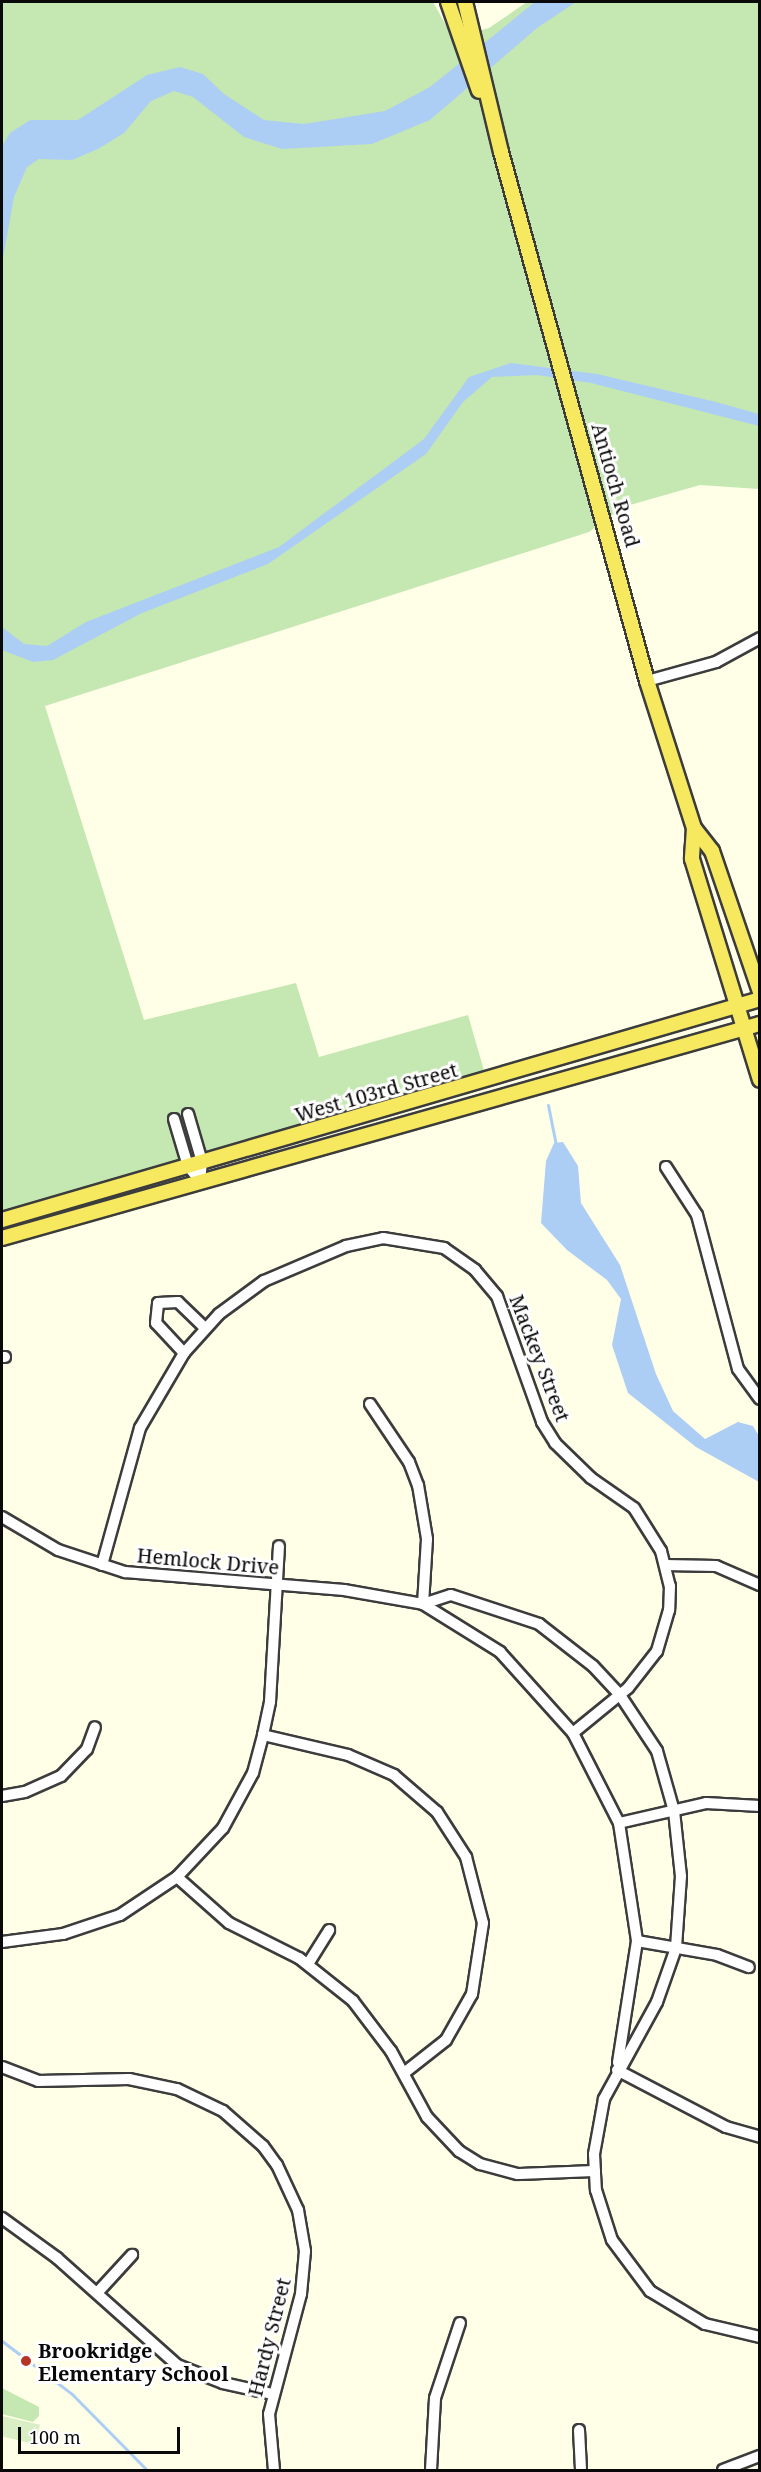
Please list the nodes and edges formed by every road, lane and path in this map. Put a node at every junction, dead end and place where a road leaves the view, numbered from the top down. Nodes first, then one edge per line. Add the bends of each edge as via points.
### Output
1 (448, 2) edge
2 (465, 2) edge
3 (501, 152) junction
4 (759, 638) edge
5 (647, 681) junction
6 (694, 828) junction
7 (759, 992) edge
8 (759, 999) edge
9 (738, 1005) junction
10 (759, 1024) edge
11 (745, 1028) junction
12 (759, 1080) edge
13 (188, 1114) dead end
14 (174, 1119) dead end
15 (202, 1162) junction
16 (188, 1166) junction
17 (666, 1167) dead end
18 (200, 1181) junction
19 (2, 1220) edge
20 (2, 1238) edge
21 (205, 1328) junction
22 (184, 1353) junction
23 (759, 1399) edge
24 (370, 1404) dead end
25 (2, 1517) edge
26 (279, 1546) dead end
27 (102, 1565) junction
28 (665, 1565) junction
29 (278, 1585) junction
30 (759, 1585) edge
31 (423, 1604) junction
32 (620, 1695) junction
33 (95, 1727) dead end
34 (573, 1732) junction
35 (263, 1736) junction
36 (2, 1796) edge
37 (759, 1806) edge
38 (674, 1811) junction
39 (619, 1822) junction
40 (177, 1877) junction
41 (329, 1930) dead end
42 (637, 1941) junction
43 (2, 1942) edge
44 (676, 1948) junction
45 (308, 1964) junction
46 (749, 1966) dead end
47 (2, 2067) edge
48 (617, 2070) junction
49 (404, 2073) junction
50 (759, 2137) edge
51 (595, 2171) junction
52 (2, 2218) edge
53 (132, 2255) dead end
54 (97, 2293) junction
55 (460, 2323) dead end
56 (759, 2337) edge
57 (272, 2394) junction
58 (579, 2430) dead end
59 (759, 2456) edge
60 (274, 2470) edge
61 (431, 2470) edge
62 (581, 2470) edge
63 (723, 2470) edge

1 - 3 main road, Antioch Road
2 - 3 main road, Antioch Road
3 - 5 main road, Antioch Road
4 - 5 street via 716,662
5 - 6 main road, Antioch Road
6 - 7 main road, Antioch Road via 707,843 724,883
6 - 9 main road, Antioch Road via 692,859
8 - 9 main road, West 103rd Street
9 - 11 main road, Antioch Road
9 - 15 main road, West 103rd Street
10 - 11 main road, West 103rd Street
11 - 12 main road, Antioch Road
11 - 18 main road, West 103rd Street
13 - 15 street
14 - 16 street
15 - 16 main road, West 103rd Street
15 - 18 street
16 - 18 street
16 - 19 main road, West 103rd Street
17 - 23 street via 697,1215 738,1369
18 - 20 main road, West 103rd Street
21 - 22 street
21 - 22 street via 178,1302 158,1303 156,1323
21 - 28 street, Mackey Street via 264,1281 346,1246 383,1238 444,1248 485,1279 507,1315 542,1422 573,1463 641,1516
22 - 27 street via 140,1428
24 - 31 street via 409,1462 421,1497 427,1539
25 - 27 street, Hemlock Drive via 58,1550
26 - 29 street
27 - 29 street, Hemlock Drive via 151,1575
28 - 30 street via 716,1566
28 - 32 street, Mackey Street via 669,1610 661,1642 641,1676
29 - 31 street, Hemlock Drive
29 - 35 street
31 - 32 street, Hemlock Drive via 451,1595 539,1624 593,1666
31 - 34 street, Hemlock Drive via 500,1652
32 - 34 street, Mackey Street
32 - 38 street, Hemlock Drive via 657,1751
33 - 36 street via 87,1749 61,1776 26,1792
34 - 39 street, Hemlock Drive
35 - 40 street via 253,1773 236,1807 204,1852
35 - 49 street via 348,1755 394,1775 437,1812 466,1857 483,1923 472,1994 446,2040
37 - 38 street via 706,1803
38 - 39 street
38 - 44 street, Hemlock Drive via 681,1876
39 - 42 street, Hemlock Drive
40 - 43 street via 146,1901 91,1926
40 - 45 street via 229,1923
41 - 45 street
42 - 44 street
42 - 48 street, Hemlock Drive
44 - 46 street
44 - 48 street, Hemlock Drive via 657,2002
45 - 49 street via 367,2017
47 - 57 street, Hardy Street via 38,2081 129,2079 177,2089 223,2111 263,2146 289,2187 305,2251 301,2294
48 - 50 street via 726,2127
48 - 51 street, Hemlock Drive via 601,2109
49 - 51 street via 437,2131 480,2164 518,2174
51 - 56 street, Hemlock Drive via 612,2240 650,2291 705,2324
52 - 54 street
53 - 54 street
54 - 57 street via 177,2364 223,2383
55 - 61 street via 435,2398
57 - 60 street, Hardy Street via 268,2425
58 - 62 street
59 - 63 street

